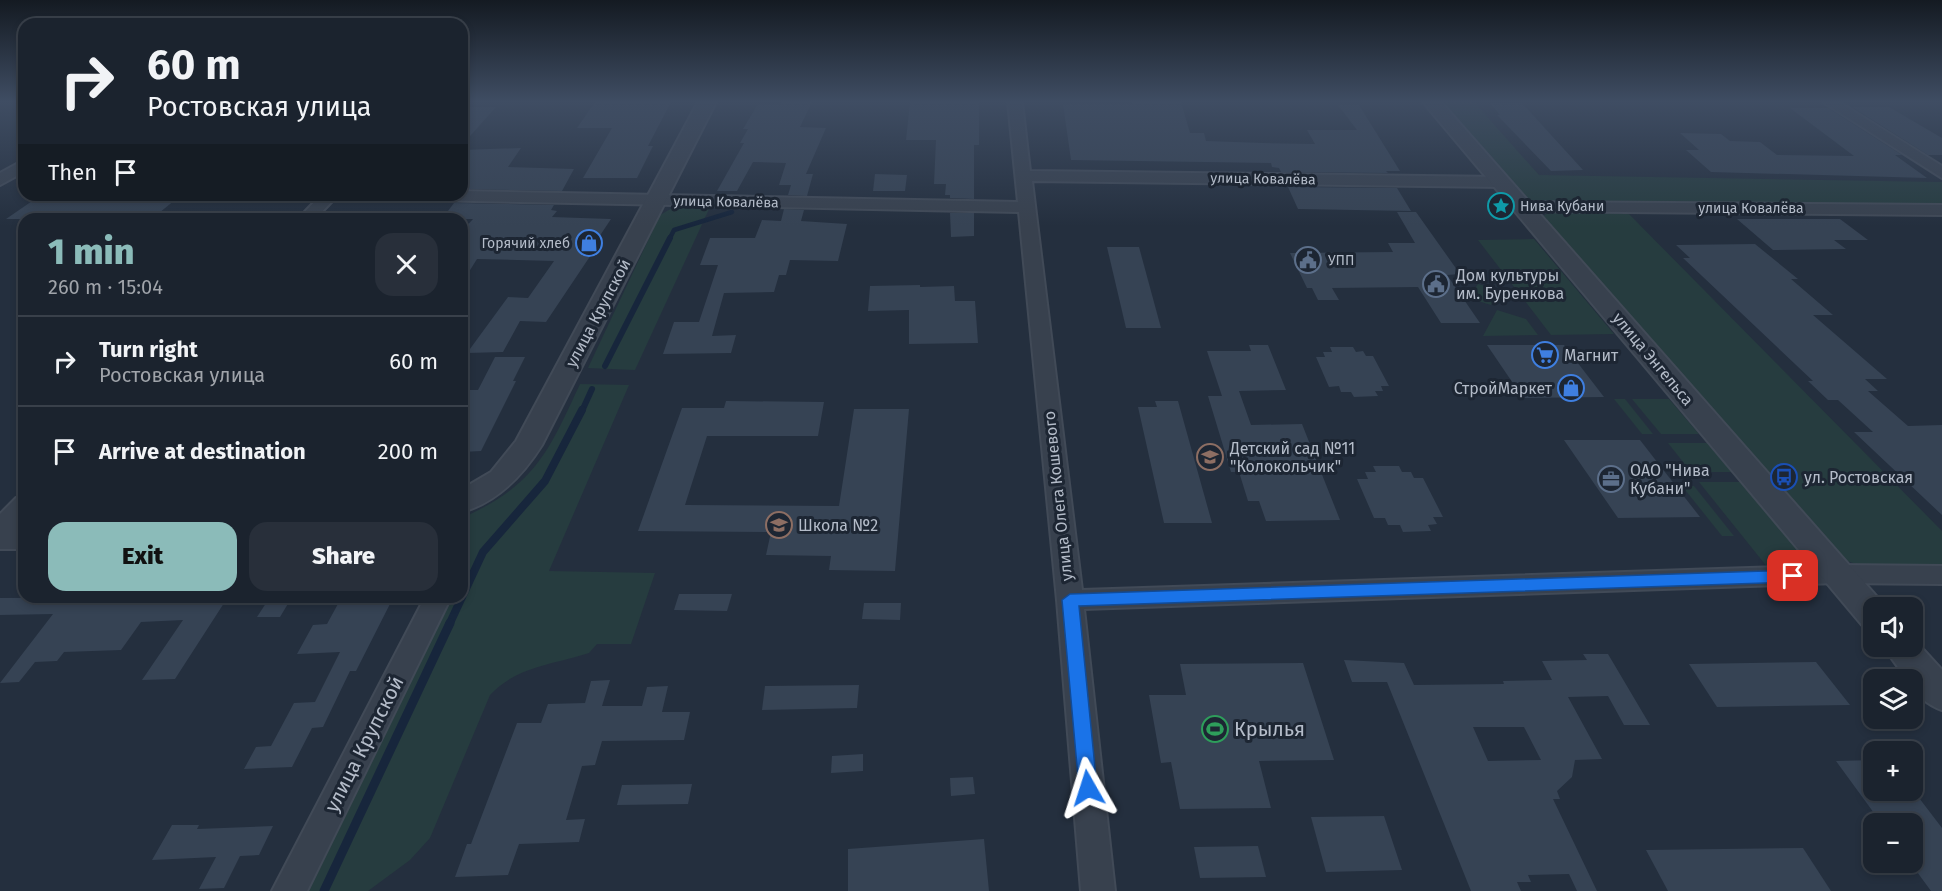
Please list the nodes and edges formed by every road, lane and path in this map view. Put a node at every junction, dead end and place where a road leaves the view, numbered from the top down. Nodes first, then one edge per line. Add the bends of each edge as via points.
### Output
1 (686, 144) edge
2 (1019, 144) edge
3 (1469, 144) edge
4 (1896, 144) edge
5 (18, 169) edge
6 (1942, 173) edge
7 (1023, 176) junction
8 (0, 180) edge
9 (18, 181) edge
10 (1503, 182) junction
11 (468, 196) edge
12 (324, 201) edge
13 (657, 201) junction
14 (1025, 207) junction
15 (1524, 207) junction
16 (1942, 210) edge
17 (312, 213) edge
18 (468, 498) edge
19 (18, 510) edge
20 (0, 529) edge
21 (0, 538) edge
22 (18, 538) edge
23 (1837, 574) junction
24 (1942, 574) edge
25 (1070, 600) junction
26 (435, 603) edge
27 (1863, 604) edge
28 (1909, 657) edge
29 (1942, 695) edge
30 (290, 891) edge
31 (1098, 891) edge

1 - 13 street, улица Крупской
2 - 7 street, улица Олега Кошевого
3 - 10 street, улица Энгельса
4 - 6 street
5 - 8 street
7 - 10 street, улица Ковалёва
7 - 14 street, улица Олега Кошевого
8 - 9 street
10 - 15 street, улица Энгельса
11 - 13 street, улица Ковалёва
12 - 17 street
13 - 14 street, улица Ковалёва
13 - 18 street, улица Крупской via 528,445 501,479
14 - 25 street, улица Олега Кошевого
15 - 16 street, улица Ковалёва
15 - 23 street, улица Энгельса
19 - 20 street
21 - 22 street
23 - 24 street
23 - 25 street
23 - 27 street, улица Энгельса
25 - 31 street, улица Олега Кошевого
26 - 30 street, улица Крупской
28 - 29 street

